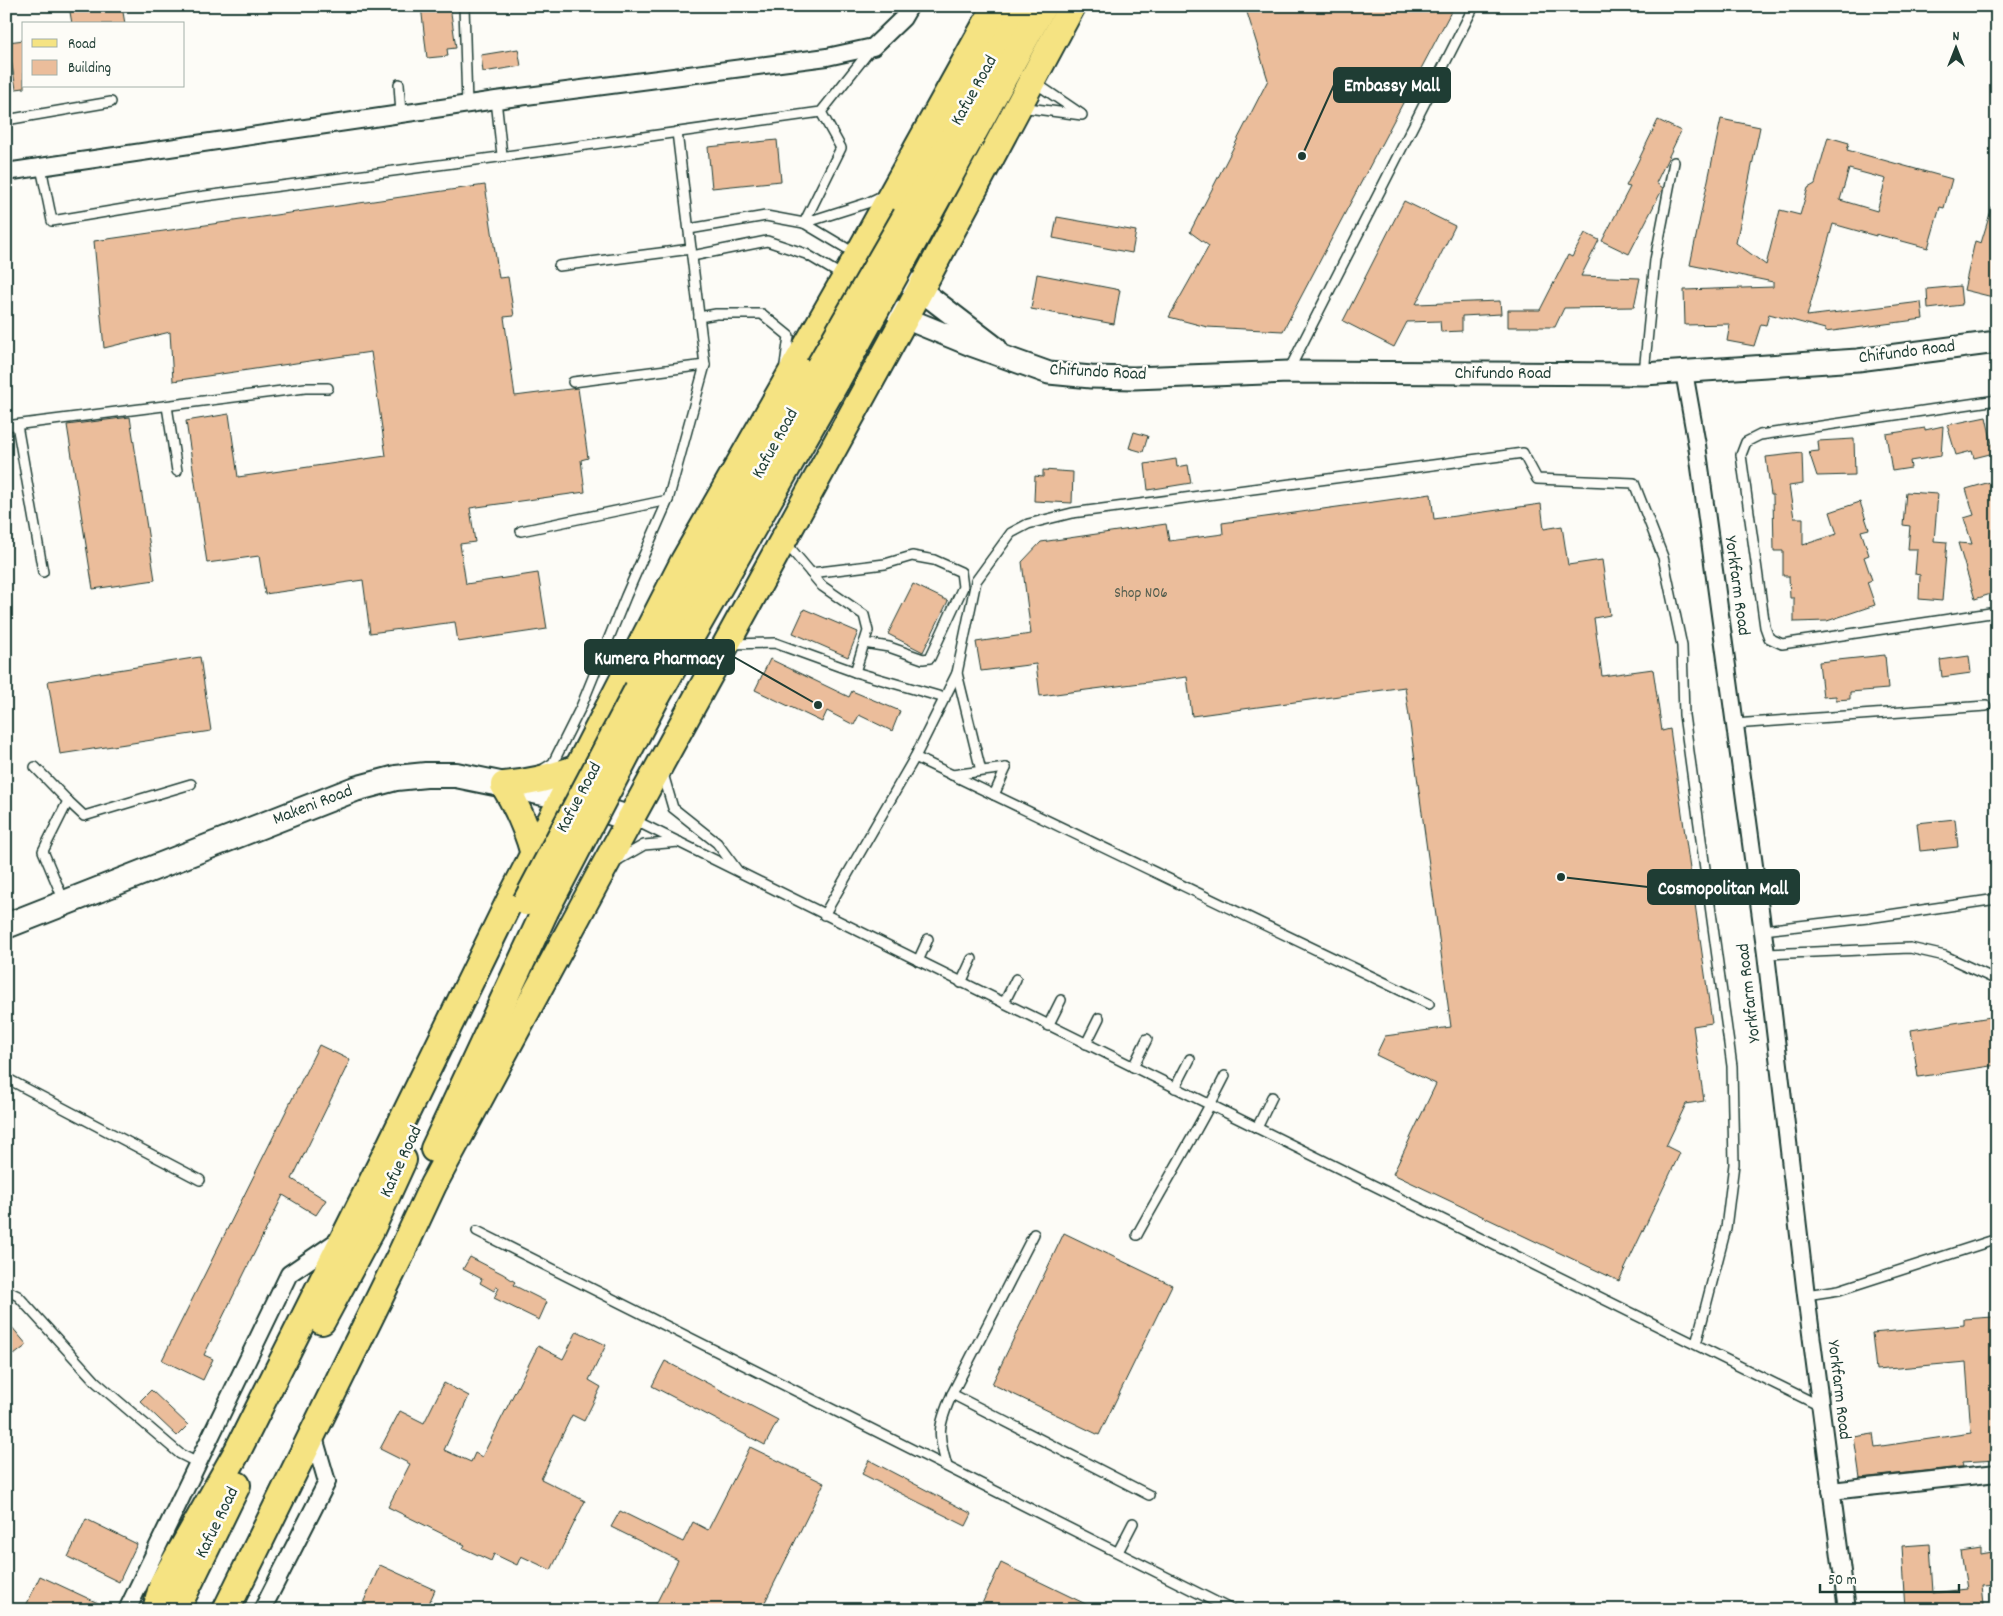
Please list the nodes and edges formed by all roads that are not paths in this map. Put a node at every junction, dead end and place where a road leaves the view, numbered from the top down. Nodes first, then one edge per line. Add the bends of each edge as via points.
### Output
1 (464, 6) edge
2 (910, 6) edge
3 (996, 6) edge
4 (1021, 6) edge
5 (1044, 6) edge
6 (1072, 6) edge
7 (1474, 6) edge
8 (873, 47) junction
9 (1032, 81) junction
10 (399, 84) dead end
11 (496, 100) junction
12 (111, 102) dead end
13 (467, 105) junction
14 (1018, 107) junction
15 (821, 112) junction
16 (401, 114) junction
17 (6, 120) edge
18 (677, 132) junction
19 (502, 155) junction
20 (1674, 162) dead end
21 (41, 167) junction
22 (6, 172) edge
23 (894, 190) junction
24 (915, 220) junction
25 (804, 223) junction
26 (689, 229) junction
27 (691, 253) junction
28 (558, 266) dead end
29 (852, 266) junction
30 (919, 289) junction
31 (699, 318) junction
32 (905, 318) junction
33 (1997, 342) edge
34 (1010, 359) junction
35 (705, 365) junction
36 (1288, 372) junction
37 (1684, 372) junction
38 (1644, 374) junction
39 (573, 382) dead end
40 (783, 387) junction
41 (328, 388) dead end
42 (1997, 400) edge
43 (167, 406) junction
44 (17, 425) junction
45 (6, 426) edge
46 (177, 471) dead end
47 (668, 500) junction
48 (521, 531) dead end
49 (784, 540) junction
50 (43, 572) dead end
51 (811, 573) junction
52 (1997, 612) edge
53 (864, 643) junction
54 (726, 644) junction
55 (855, 672) junction
56 (957, 673) junction
57 (945, 698) junction
58 (1986, 706) dead end
59 (1734, 724) junction
60 (678, 732) junction
61 (914, 757) junction
62 (35, 767) dead end
63 (578, 768) junction
64 (981, 771) junction
65 (952, 775) junction
66 (191, 784) dead end
67 (504, 786) junction
68 (994, 795) junction
69 (563, 798) junction
70 (68, 801) junction
71 (631, 819) junction
72 (679, 842) junction
73 (534, 854) junction
74 (739, 872) junction
75 (598, 878) junction
76 (1997, 899) edge
77 (66, 904) junction
78 (535, 906) junction
79 (824, 915) junction
80 (6, 926) edge
81 (1763, 930) junction
82 (928, 939) dead end
83 (1766, 954) junction
84 (972, 959) dead end
85 (918, 961) junction
86 (1016, 980) dead end
87 (1997, 980) edge
88 (961, 982) junction
89 (1061, 1000) dead end
90 (1004, 1003) junction
91 (1429, 1004) dead end
92 (1099, 1018) dead end
93 (1048, 1026) junction
94 (1147, 1039) dead end
95 (1086, 1044) junction
96 (1190, 1059) dead end
97 (1133, 1067) junction
98 (1225, 1076) dead end
99 (6, 1078) edge
100 (1175, 1088) junction
101 (1272, 1097) dead end
102 (1211, 1105) junction
103 (1257, 1128) junction
104 (200, 1180) dead end
105 (477, 1230) dead end
106 (1034, 1234) dead end
107 (346, 1235) junction
108 (1137, 1235) dead end
109 (1997, 1239) edge
110 (6, 1290) edge
111 (1806, 1295) junction
112 (1696, 1344) junction
113 (952, 1394) junction
114 (1820, 1406) junction
115 (313, 1434) junction
116 (198, 1462) junction
117 (947, 1466) junction
118 (1997, 1474) edge
119 (1831, 1491) junction
120 (1149, 1495) dead end
121 (1133, 1523) dead end
122 (1118, 1552) junction
123 (127, 1610) edge
124 (156, 1610) edge
125 (176, 1610) edge
126 (207, 1610) edge
127 (226, 1610) edge
128 (262, 1610) edge
129 (1232, 1610) edge
130 (1847, 1610) edge

1 - 13 lane
2 - 8 street via 903,18
3 - 23 main road, Kafue Road
4 - 24 main road, Kafue Road
5 - 24 main road, Kafue Road
6 - 9 main road
7 - 36 lane
8 - 11 street via 827,58
8 - 15 lane
9 - 14 main road
9 - 14 lane via 1082,115
10 - 16 lane
11 - 13 street
11 - 19 lane
12 - 17 lane
13 - 16 street
14 - 30 main road
15 - 18 lane
15 - 25 lane via 841,148
16 - 21 street
18 - 19 lane
18 - 26 lane
19 - 21 lane via 190,198 52,221
20 - 38 lane via 1654,260
21 - 22 street
23 - 25 lane via 867,203
23 - 29 main road, Kafue Road
24 - 78 main road, Kafue Road, bridge via 647,692
25 - 26 lane via 766,216
25 - 29 lane
26 - 27 lane
27 - 28 lane
27 - 29 lane via 767,241
27 - 31 lane
29 - 30 street, Chifundo Road
29 - 32 street, Chifundo Road
29 - 40 main road, Kafue Road
30 - 32 main road
30 - 34 street, Chifundo Road
31 - 35 lane
31 - 40 lane via 716,314 762,314 789,336
32 - 34 street, Chifundo Road
32 - 49 main road
33 - 37 street, Chifundo Road via 1858,360
34 - 36 street, Chifundo Road via 1049,373 1091,377
35 - 39 lane
35 - 47 lane
36 - 38 street, Chifundo Road
37 - 38 street, Chifundo Road
37 - 59 street, Yorkfarm Road via 1697,445
40 - 63 main road, Kafue Road via 684,561
41 - 43 lane via 305,388
42 - 52 lane via 1760,435 1746,442 1742,455 1769,638 1782,644
43 - 44 lane
43 - 46 lane
44 - 45 lane
44 - 50 lane
47 - 48 lane
47 - 67 lane via 581,707 553,763
49 - 51 lane
49 - 54 main road
51 - 53 lane via 822,586 864,614 868,631
51 - 53 lane via 885,564 912,556 934,560 961,572 963,587 930,658 923,659 889,647
53 - 55 lane
54 - 55 lane via 775,643
54 - 60 main road
55 - 57 lane
56 - 57 lane
56 - 64 lane
56 - 112 lane via 976,581 1011,533 1028,524 1072,513 1523,453 1537,479 1634,483 1664,558 1682,646 1684,715 1732,1066 1734,1164 1726,1228
57 - 61 lane
58 - 59 lane
59 - 81 street, Yorkfarm Road
60 - 71 main road
60 - 74 lane via 664,777 673,808 718,843
61 - 65 lane
61 - 79 lane
62 - 70 lane
63 - 67 main road via 554,777
63 - 69 main road, Kafue Road
64 - 65 lane
64 - 68 lane via 1006,768
65 - 68 lane
66 - 70 lane via 84,816
67 - 69 main road, Makeni Road
67 - 73 main road via 517,806
67 - 77 main road, Makeni Road via 456,775 426,775 396,778 355,789
68 - 91 lane
69 - 71 main road, Makeni Road
69 - 73 main road, Kafue Road
70 - 77 lane via 43,852
71 - 72 lane
71 - 75 main road
72 - 74 lane
72 - 75 lane via 644,845 618,859
73 - 107 main road, Kafue Road
74 - 79 lane
75 - 115 main road via 433,1185
76 - 81 lane
77 - 80 main road, Makeni Road
78 - 125 main road, Kafue Road via 371,1230 259,1441
78 - 126 main road, Kafue Road via 370,1284
79 - 85 lane
81 - 83 street, Yorkfarm Road
82 - 85 lane
83 - 87 lane via 1910,948 1945,956
83 - 111 street, Yorkfarm Road
84 - 88 lane
85 - 88 lane
86 - 90 lane
88 - 90 lane
89 - 93 lane
90 - 93 lane
92 - 95 lane
93 - 95 lane
94 - 97 lane
95 - 97 lane
96 - 100 lane
97 - 100 lane
98 - 102 lane
99 - 104 lane
100 - 102 lane
101 - 103 lane
102 - 103 lane
102 - 108 lane
103 - 112 lane
105 - 117 lane
106 - 113 lane
107 - 116 street via 289,1274
107 - 124 main road, Kafue Road via 237,1452 164,1582
109 - 111 lane via 1839,1290
110 - 116 lane via 18,1296 96,1382 180,1454
111 - 114 street, Yorkfarm Road
112 - 114 lane
113 - 117 lane via 939,1432
113 - 120 lane
114 - 119 street, Yorkfarm Road
115 - 127 main road
115 - 128 street via 327,1482
116 - 123 street
117 - 122 lane
118 - 119 street
119 - 130 street, Yorkfarm Road
121 - 122 lane
122 - 129 lane

